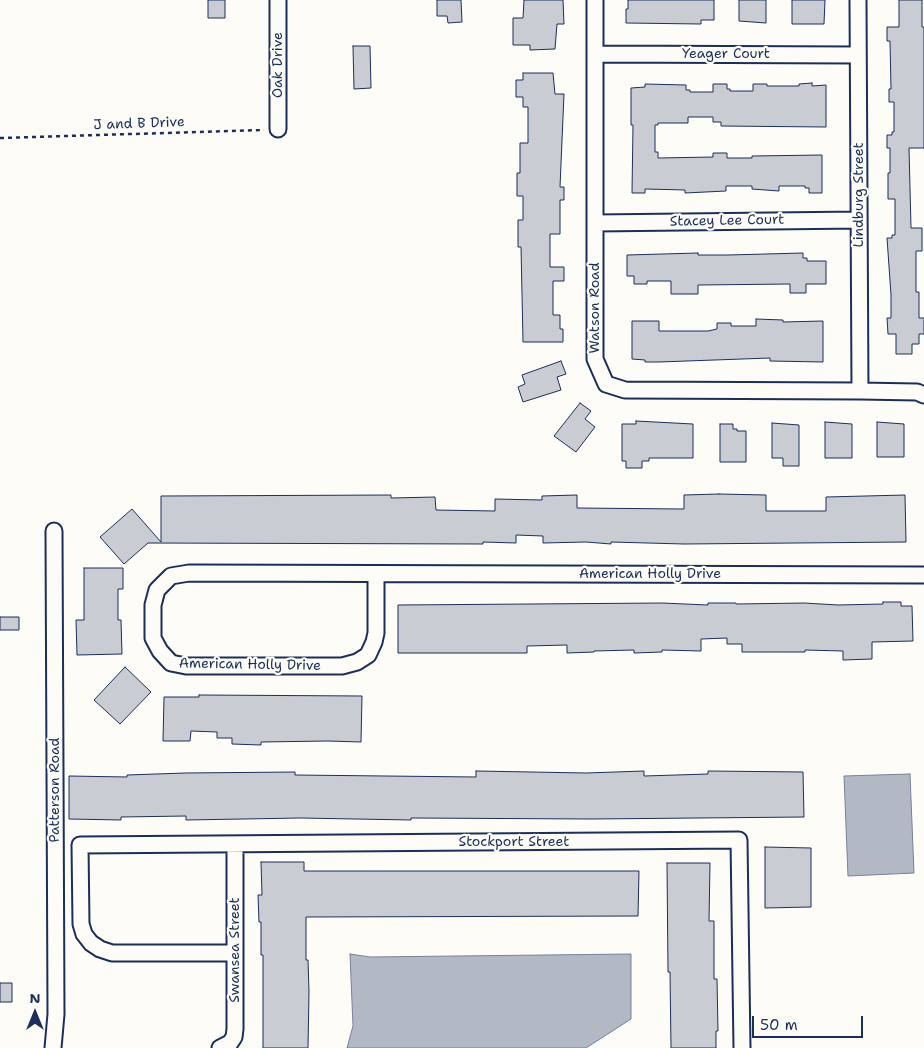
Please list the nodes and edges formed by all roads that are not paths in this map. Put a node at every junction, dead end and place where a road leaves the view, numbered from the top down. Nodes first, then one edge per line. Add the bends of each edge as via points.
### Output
1 (278, 0) edge
2 (595, 0) edge
3 (858, 0) edge
4 (595, 54) junction
5 (858, 55) junction
6 (278, 129) road end
7 (859, 220) junction
8 (595, 222) junction
9 (860, 391) junction
10 (922, 393) edge
11 (54, 531) dead end
12 (376, 574) junction
13 (924, 575) edge
14 (235, 844) junction
15 (235, 953) junction
16 (48, 1048) edge
17 (53, 1048) edge
18 (220, 1048) edge
19 (742, 1048) edge

1 - 6 street, Oak Drive
2 - 4 street, Watson Road
3 - 5 street, Lindburg Street
4 - 5 street, Yeager Court
4 - 8 street, Watson Road
5 - 7 street, Lindburg Street
7 - 8 street, Stacey Lee Court
7 - 9 street, Lindburg Street
8 - 9 street, Watson Road via 595,359 606,384 625,390
9 - 10 street, Watson Road
11 - 17 street, Patterson Road via 56,1014
12 - 12 street, American Holly Drive via 189,573 171,576 157,590 153,605 153,638 171,663 186,666 342,666 357,662 368,655 376,633
12 - 13 street, American Holly Drive
14 - 15 street, Swansea Street
14 - 15 street, Stockport Street via 80,845 81,924 91,943 112,952
14 - 19 street, Stockport Street via 739,840
15 - 18 street, Swansea Street via 234,1037
16 - 17 street

